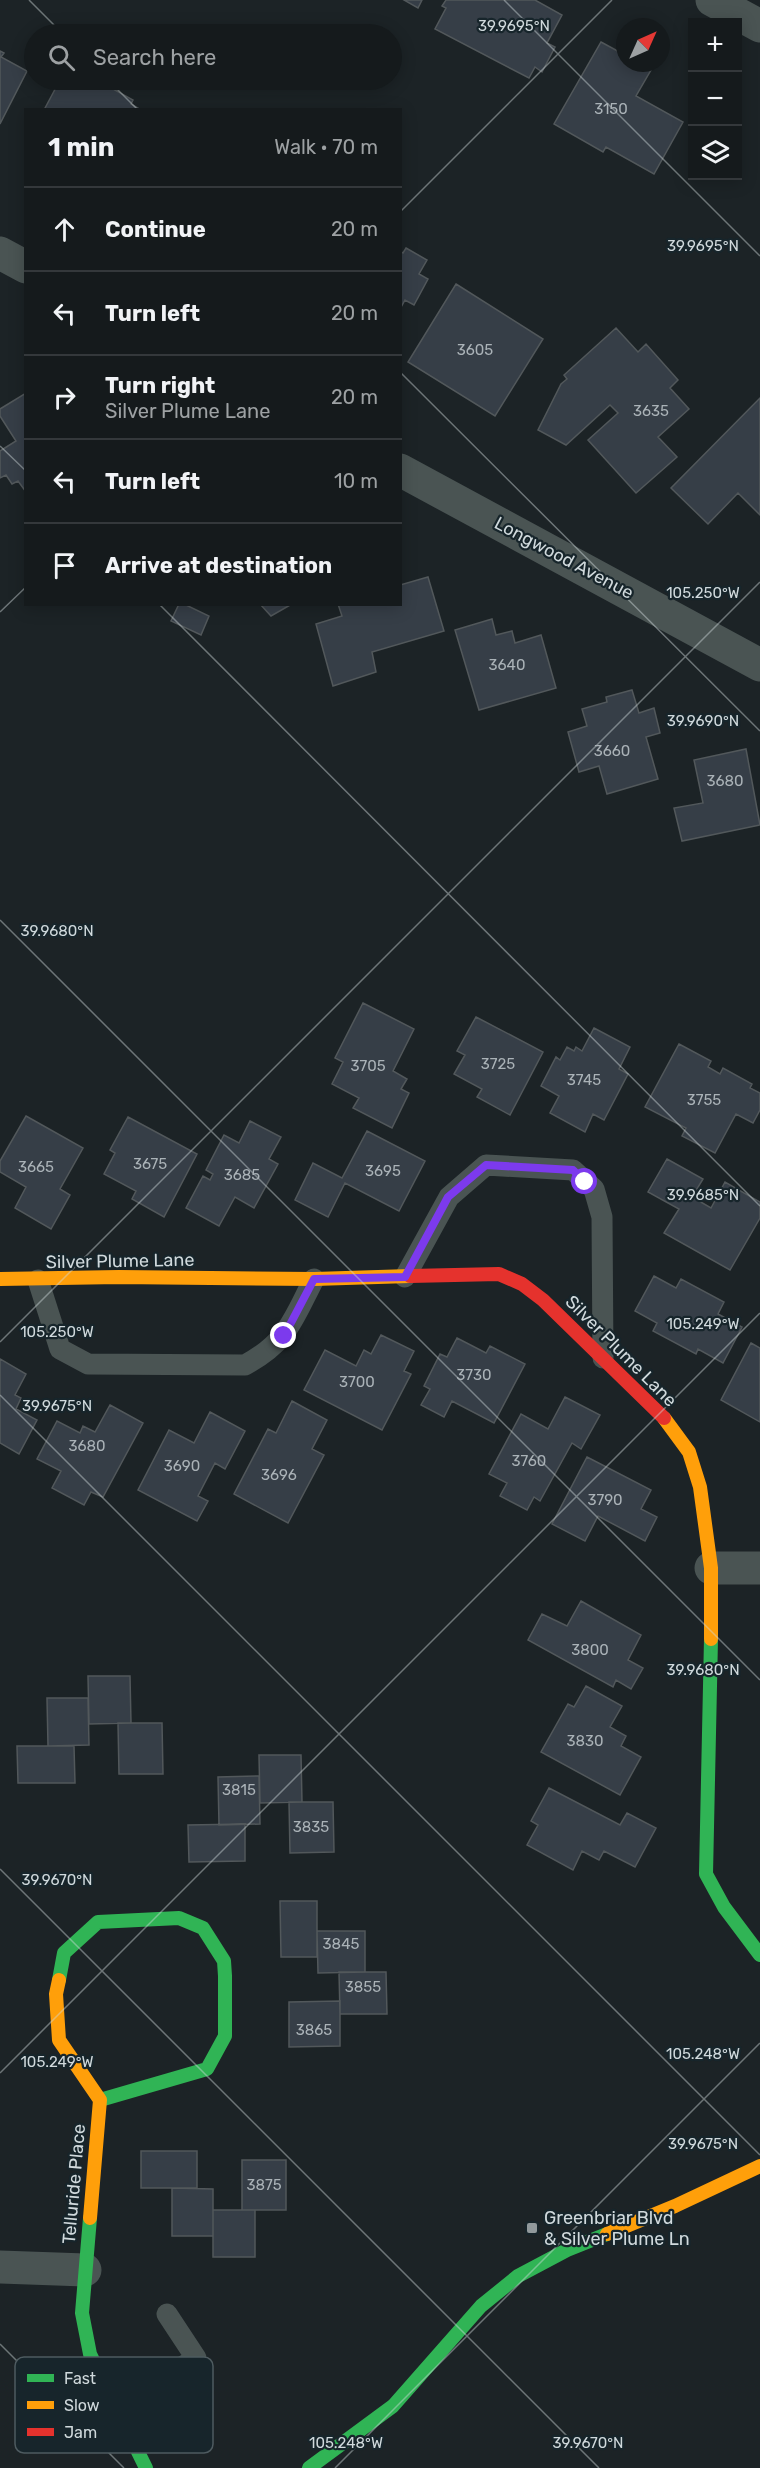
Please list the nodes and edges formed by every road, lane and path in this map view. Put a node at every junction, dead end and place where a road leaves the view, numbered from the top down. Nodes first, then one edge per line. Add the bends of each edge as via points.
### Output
1 (712, 0) edge
2 (760, 26) edge
3 (0, 253) edge
4 (24, 266) edge
5 (402, 471) edge
6 (760, 665) edge
7 (405, 1277) junction
8 (0, 1279) edge
9 (314, 1279) junction
10 (38, 1280) junction
11 (603, 1358) junction
12 (711, 1568) junction
13 (760, 1568) edge
14 (760, 1955) edge
15 (100, 2100) junction
16 (760, 2166) edge
17 (0, 2267) edge
18 (85, 2270) junction
19 (167, 2314) dead end
20 (92, 2357) edge
21 (195, 2357) edge
22 (139, 2453) edge
23 (146, 2468) edge
24 (309, 2468) edge

1 - 2 street
3 - 4 street
5 - 6 street, Longwood Avenue
7 - 9 street, Silver Plume Lane
7 - 11 street, Silver Plume Lane via 499,1274 522,1284 543,1300
7 - 11 lane via 448,1197 486,1165 573,1170 594,1189 602,1217
8 - 10 street, Silver Plume Lane
9 - 10 street, Silver Plume Lane
9 - 10 lane via 284,1336 245,1365 88,1364 60,1349
11 - 12 street, Silver Plume Lane via 662,1415 689,1452 700,1486
12 - 13 street
12 - 14 street, Silver Plume Lane via 706,1874 724,1907
15 - 15 street, Telluride Place via 207,2069 225,2036 225,1976 224,1961 203,1928 179,1918 98,1922 64,1953 56,1994 59,2040
15 - 18 street, Telluride Place
16 - 24 street via 567,2250 518,2276 482,2306 393,2406
17 - 18 street
18 - 20 street, Telluride Place via 81,2313
19 - 21 lane
22 - 23 street, Telluride Place

